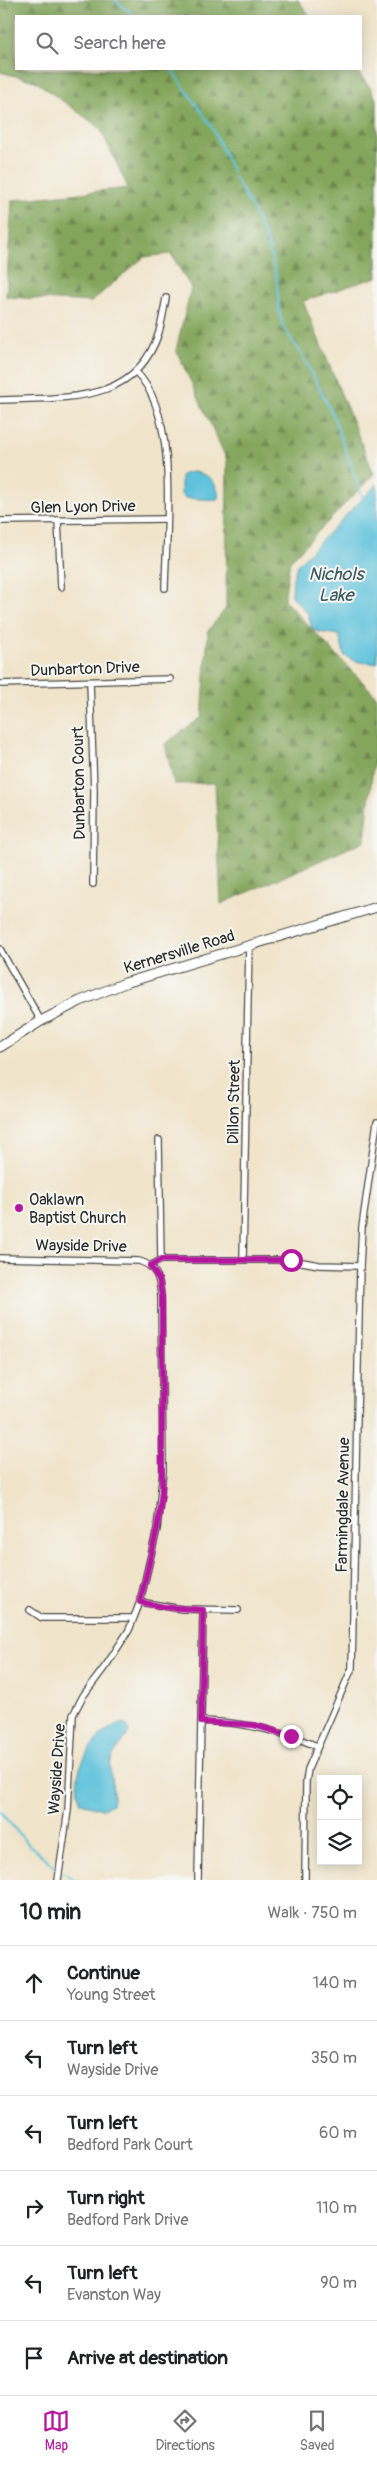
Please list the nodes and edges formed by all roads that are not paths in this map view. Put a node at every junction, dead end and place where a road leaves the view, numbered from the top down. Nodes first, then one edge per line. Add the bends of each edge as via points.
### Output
1 (166, 298) dead end
2 (136, 372) junction
3 (0, 400) edge
4 (166, 519) junction
5 (58, 520) junction
6 (0, 521) edge
7 (61, 587) dead end
8 (165, 588) dead end
9 (170, 679) dead end
10 (90, 682) junction
11 (0, 684) edge
12 (93, 884) dead end
13 (377, 906) edge
14 (249, 945) junction
15 (0, 949) edge
16 (41, 1020) junction
17 (0, 1046) edge
18 (377, 1122) edge
19 (159, 1140) dead end
20 (0, 1258) edge
21 (161, 1260) junction
22 (243, 1260) junction
23 (150, 1266) junction
24 (360, 1266) junction
25 (140, 1602) junction
26 (30, 1610) dead end
27 (203, 1610) junction
28 (238, 1610) dead end
29 (133, 1618) junction
30 (201, 1722) junction
31 (317, 1746) junction
32 (58, 1880) edge
33 (198, 1880) edge
34 (305, 1880) edge

1 - 2 street via 159,333
2 - 3 street via 105,391 84,397
2 - 4 street via 156,407 163,433 167,460
4 - 5 street, Glen Lyon Drive
4 - 8 street
5 - 6 street, Glen Lyon Drive
5 - 7 street
9 - 10 street, Dunbarton Drive
10 - 11 street, Dunbarton Drive
10 - 12 street, Dunbarton Court
13 - 14 main road, Kernersville Road
14 - 16 main road, Kernersville Road via 124,983
14 - 22 street, Dillon Street
15 - 16 street
16 - 17 main road, Kernersville Road
18 - 24 street, Farmingdale Avenue via 362,1227
19 - 21 street
20 - 23 street, Wayside Drive via 126,1259 139,1260
21 - 22 street
21 - 23 street
22 - 24 street
23 - 25 street, Wayside Drive via 159,1279 162,1297 163,1470 157,1529
24 - 31 street, Farmingdale Avenue via 352,1668
25 - 27 street
25 - 29 street, Wayside Drive
26 - 29 street via 42,1618
27 - 28 street
27 - 30 street
29 - 32 street, Wayside Drive via 120,1645 73,1715 68,1803
30 - 31 street via 254,1725
30 - 33 street
31 - 34 street, Farmingdale Avenue via 310,1760 306,1782

